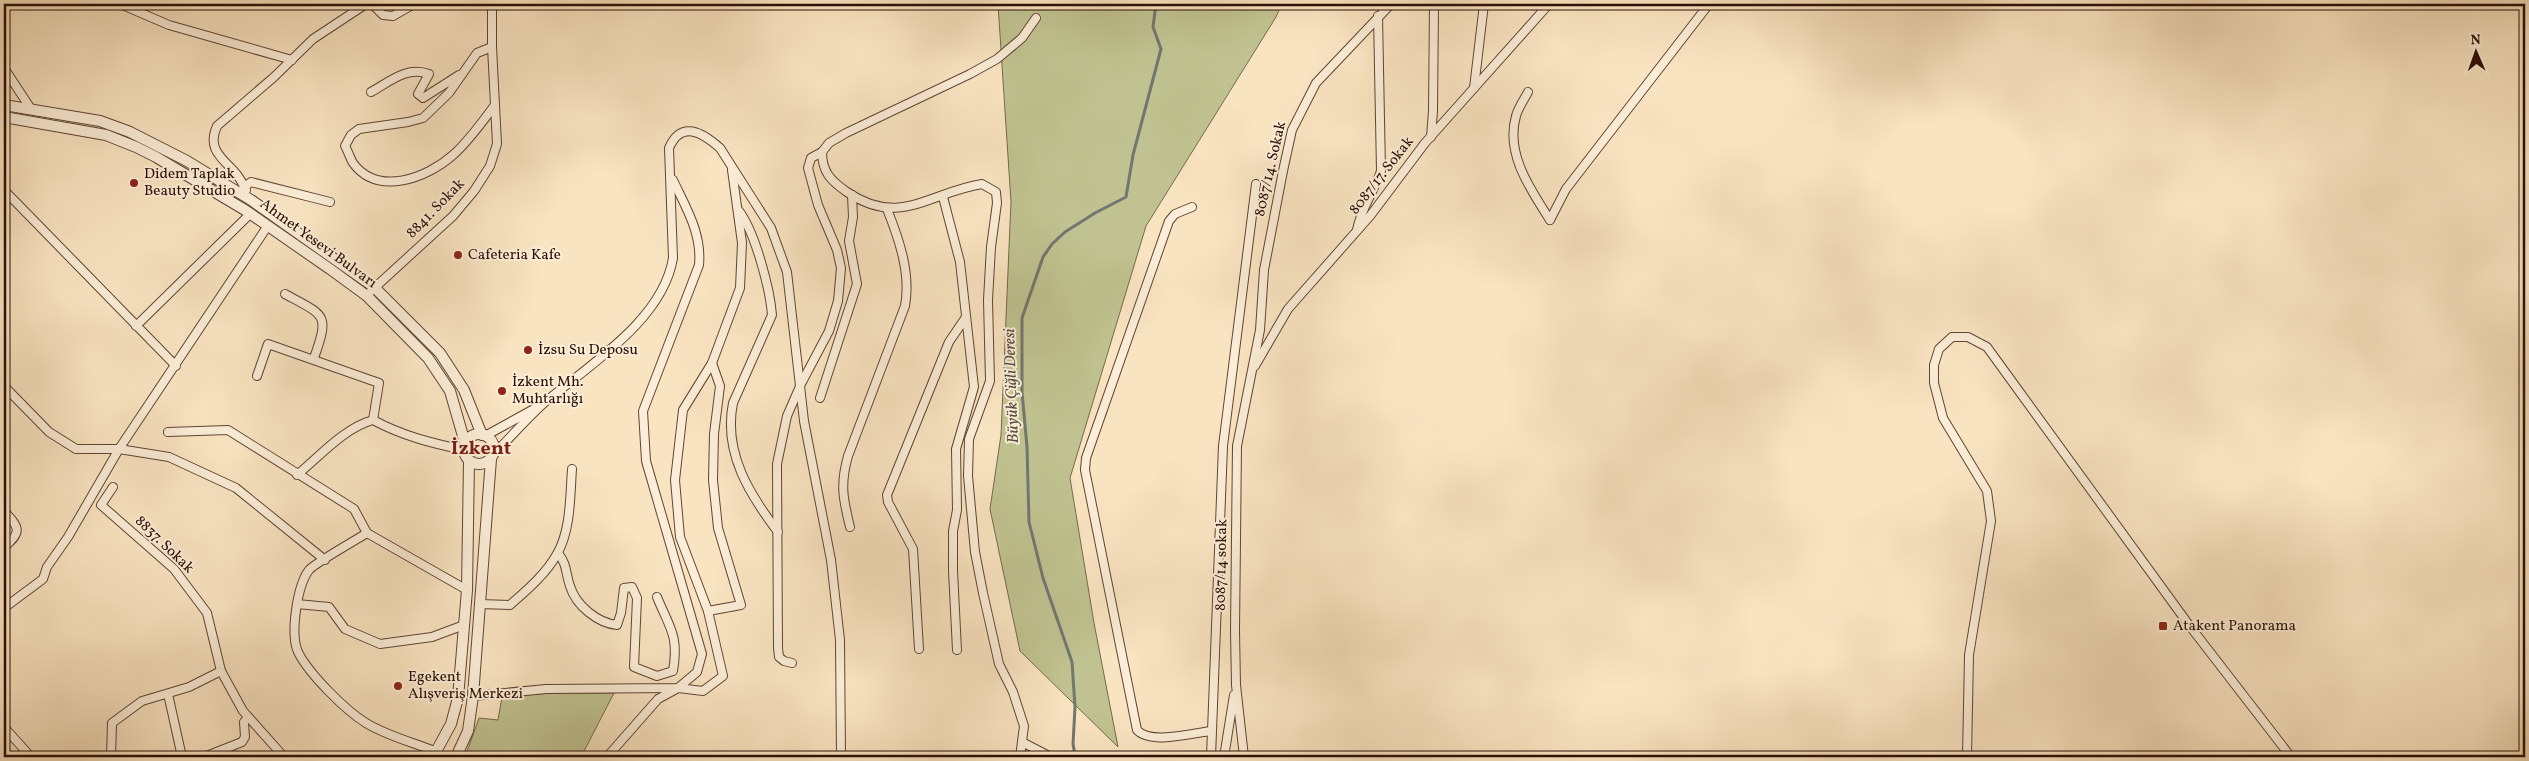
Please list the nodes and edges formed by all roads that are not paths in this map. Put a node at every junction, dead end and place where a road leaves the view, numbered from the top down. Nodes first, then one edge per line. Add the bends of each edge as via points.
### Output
1 (120, 4) edge
2 (366, 4) edge
3 (372, 4) edge
4 (414, 4) edge
5 (492, 4) edge
6 (1391, 4) edge
7 (1434, 4) edge
8 (1484, 4) edge
9 (1549, 4) edge
10 (1709, 4) edge
11 (1378, 16) junction
12 (1036, 18) dead end
13 (492, 47) junction
14 (292, 60) junction
15 (4, 68) edge
16 (464, 72) junction
17 (1474, 88) junction
18 (371, 92) dead end
19 (1528, 92) dead end
20 (4, 104) edge
21 (496, 105) junction
22 (31, 109) junction
23 (4, 117) edge
24 (1431, 137) junction
25 (822, 152) junction
26 (732, 168) junction
27 (671, 176) junction
28 (1256, 184) dead end
29 (244, 187) junction
30 (4, 190) edge
31 (852, 195) junction
32 (943, 197) junction
33 (252, 200) junction
34 (330, 202) dead end
35 (1192, 207) dead end
36 (887, 208) junction
37 (739, 210) junction
38 (248, 212) junction
39 (267, 227) junction
40 (1357, 230) junction
41 (374, 287) junction
42 (285, 294) dead end
43 (367, 296) junction
44 (966, 318) junction
45 (136, 326) junction
46 (314, 358) junction
47 (712, 363) junction
48 (176, 366) junction
49 (1250, 374) junction
50 (258, 376) dead end
51 (801, 384) junction
52 (4, 386) edge
53 (820, 398) dead end
54 (542, 404) junction
55 (373, 420) junction
56 (168, 432) dead end
57 (483, 435) junction
58 (465, 446) junction
59 (119, 449) junction
60 (492, 457) junction
61 (469, 461) junction
62 (572, 469) dead end
63 (297, 475) junction
64 (113, 487) dead end
65 (4, 511) edge
66 (850, 527) dead end
67 (778, 532) junction
68 (367, 533) junction
69 (4, 547) edge
70 (558, 553) junction
71 (325, 560) junction
72 (467, 590) junction
73 (657, 597) dead end
74 (297, 604) junction
75 (480, 604) junction
76 (4, 608) edge
77 (708, 611) junction
78 (464, 625) junction
79 (919, 648) dead end
80 (957, 650) dead end
81 (792, 663) dead end
82 (221, 671) junction
83 (1236, 685) junction
84 (678, 688) junction
85 (168, 694) junction
86 (473, 696) junction
87 (248, 717) junction
88 (4, 727) edge
89 (1211, 731) junction
90 (1022, 742) junction
91 (435, 755) edge
92 (840, 756) edge
93 (31, 757) edge
94 (111, 757) edge
95 (182, 757) edge
96 (204, 757) edge
97 (284, 757) edge
98 (456, 757) edge
99 (607, 757) edge
100 (1020, 757) edge
101 (1051, 757) edge
102 (1211, 757) edge
103 (1224, 757) edge
104 (1244, 757) edge
105 (1967, 757) edge
106 (2291, 757) edge

1 - 14 street via 169,25
2 - 14 street via 327,28
3 - 4 street via 383,16 393,16
5 - 13 street, 8841. Sokak
6 - 11 street, 8087/14. Sokak
7 - 24 street
8 - 17 street
9 - 17 street, 8087/17. Sokak
10 - 19 street via 1566,189 1550,220 1522,176 1514,147 1516,117
11 - 40 street via 1380,171
11 - 49 street, 8087/14. Sokak via 1316,83 1292,130 1264,270 1260,330
12 - 25 street via 1022,38 997,58 846,133 829,143
13 - 16 street via 478,53
13 - 21 street, 8841. Sokak
14 - 29 street via 237,106 213,134 213,144 219,155 242,180
15 - 22 street
16 - 18 street via 424,98 418,94 429,74 412,70
16 - 21 street via 449,93 423,118 359,129 351,135 345,146 354,164 376,180 405,182 452,156
17 - 24 street, 8087/17. Sokak
20 - 22 street
21 - 41 street, 8841. Sokak via 497,144 490,166 474,190 452,216
22 - 33 street via 100,122 130,132
23 - 38 street, Ahmet Yesevi Bulvarı via 106,135 156,157
24 - 40 street, 8087/17. Sokak
25 - 31 street via 826,173
25 - 51 street via 812,158 808,168 818,205 837,250 841,268 839,292 830,331
26 - 27 street via 720,148 708,137 687,131 674,136 669,148
26 - 37 street
26 - 51 street via 772,228 787,272
27 - 54 street via 673,258 664,290 620,340
27 - 84 street via 698,233 701,250 699,265 643,411 646,461 702,654 698,672
28 - 89 street via 1224,446
29 - 33 street
29 - 34 street via 251,182
30 - 45 street
31 - 36 street
31 - 53 street via 849,240 857,284
32 - 36 street via 905,208
32 - 44 street via 960,262
32 - 90 street via 982,184 996,192 988,300 990,381 970,439 968,476 975,552 1000,664 1024,726
33 - 38 street
33 - 41 street
35 - 89 street via 1175,214 1168,221 1086,458 1085,470 1137,730 1141,735 1156,738
36 - 66 street via 908,288 905,306 842,476 841,490
37 - 47 street via 742,243 740,288
37 - 67 street via 754,241 772,315 733,404 732,443 741,475 752,497
38 - 39 street, Ahmet Yesevi Bulvarı
38 - 45 street
39 - 43 street, Ahmet Yesevi Bulvarı
39 - 48 street
40 - 49 street, 8087/17. Sokak via 1288,309
41 - 43 street, 8841. Sokak
41 - 57 street via 440,353 464,390
42 - 46 street via 316,312 322,320 324,331
43 - 58 street, Ahmet Yesevi Bulvarı via 428,358 450,391
44 - 79 street via 948,342 887,495 913,549
44 - 80 street via 974,387 956,449 953,571
45 - 48 street
46 - 50 street via 268,344
46 - 55 street via 378,384
47 - 77 street via 683,410 675,480 680,537
47 - 77 street via 720,386 713,480 718,528 740,605
48 - 59 street
49 - 83 street, 8087/14 sokak via 1237,446
51 - 67 street via 783,429 777,464
51 - 92 street via 804,421 832,570 840,640
52 - 59 street via 49,432 76,449
54 - 57 street via 502,428
54 - 60 street
55 - 58 street via 427,442
55 - 63 street via 346,434
56 - 63 street via 228,430
57 - 58 street via 474,436
57 - 60 street via 492,442
58 - 61 street
59 - 71 street via 169,457 236,488
59 - 76 street via 43,579
60 - 61 street via 483,464
60 - 75 street
61 - 72 street
62 - 70 street via 566,527
63 - 68 street via 354,509
64 - 82 street, 8837. Sokak via 100,505 174,569 207,613
65 - 69 street via 18,531
67 - 81 street via 778,648 779,657
68 - 71 street
68 - 72 street
70 - 73 street via 566,564 570,587 596,619 617,625 624,588 632,588 636,598 634,666 657,676 673,672 677,649
70 - 75 street via 533,585 510,605
71 - 74 street via 309,570 298,592
72 - 78 street
74 - 78 street via 329,607 345,629 380,644 432,637
74 - 91 street via 298,651 316,676 367,724
75 - 86 street
77 - 84 street via 723,676 704,690
78 - 91 street via 458,698 451,724
82 - 85 street
82 - 87 street, 8837. Sokak
83 - 103 street
83 - 104 street, 8087/14 sokak
84 - 86 street via 546,689
84 - 99 street via 658,699
85 - 94 street via 142,700 112,723
85 - 95 street
86 - 98 street via 468,731
87 - 96 street via 244,722 242,742
87 - 97 street, 8837. Sokak
88 - 93 street
89 - 102 street
90 - 100 street
90 - 101 street
105 - 106 street via 1969,656 1990,521 1987,491 1943,418 1934,383 1934,365 1939,349 1952,337 1968,337 1987,347 2189,625

